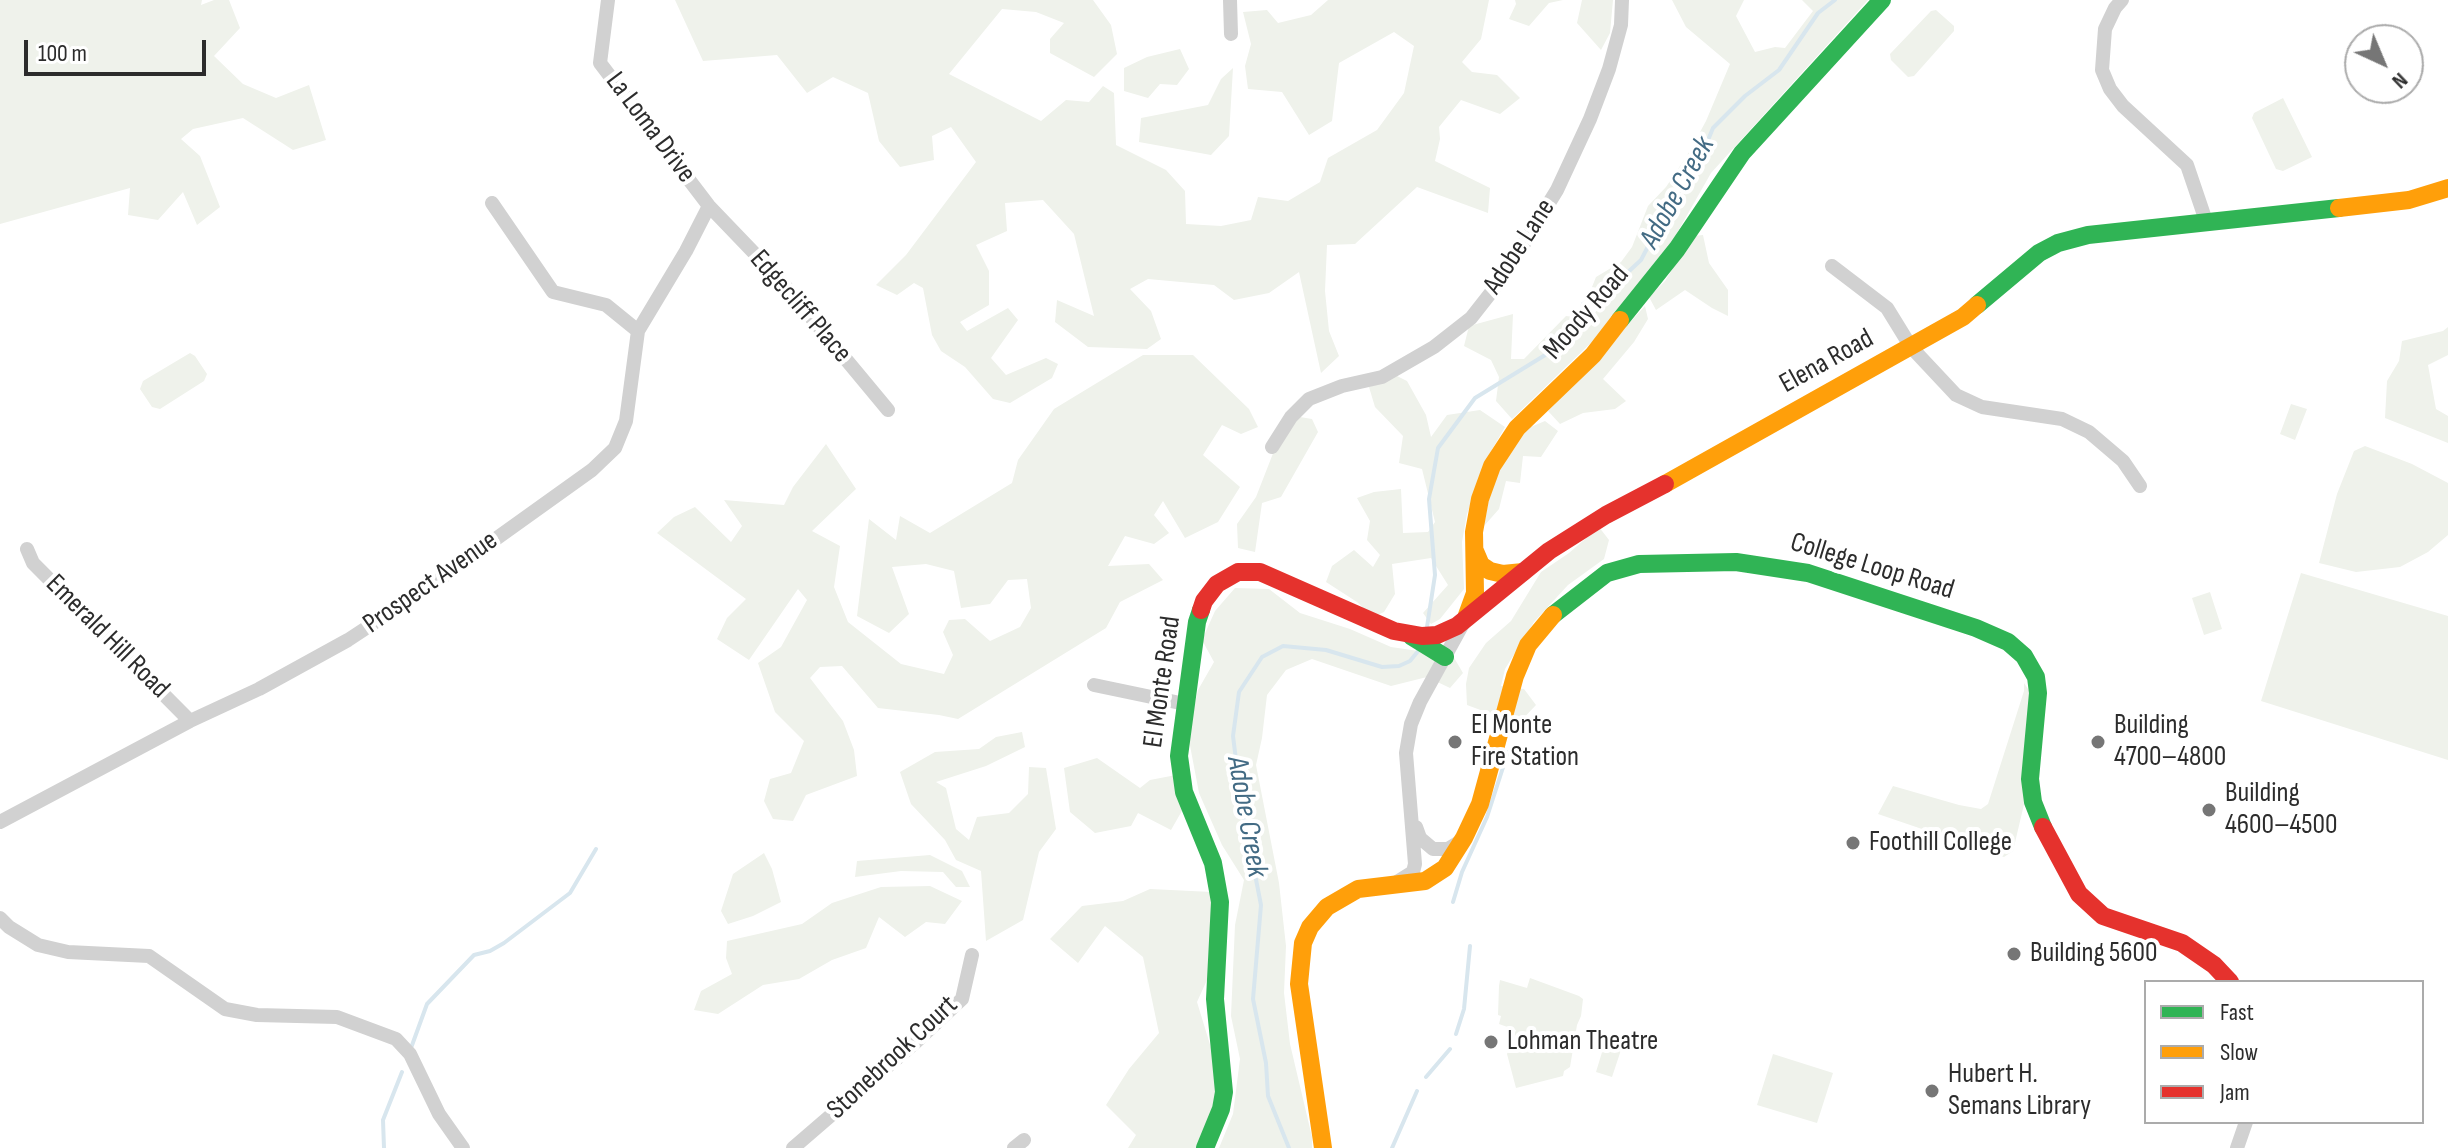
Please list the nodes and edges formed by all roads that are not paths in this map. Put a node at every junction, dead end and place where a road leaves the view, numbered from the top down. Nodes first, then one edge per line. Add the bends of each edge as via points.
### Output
1 (608, 0) edge
2 (1230, 0) edge
3 (1622, 0) edge
4 (1882, 0) edge
5 (2122, 0) edge
6 (1231, 34) dead end
7 (2448, 188) edge
8 (492, 203) dead end
9 (709, 206) junction
10 (2206, 221) junction
11 (1832, 266) dead end
12 (638, 331) junction
13 (1911, 347) junction
14 (888, 410) dead end
15 (1272, 447) dead end
16 (2140, 486) dead end
17 (1474, 548) junction
18 (27, 549) dead end
19 (1523, 572) junction
20 (1466, 618) junction
21 (1409, 634) junction
22 (1445, 657) junction
23 (1094, 685) dead end
24 (1185, 704) junction
25 (190, 721) junction
26 (1413, 818) junction
27 (0, 822) edge
28 (1464, 838) junction
29 (1391, 883) junction
30 (0, 918) edge
31 (972, 955) dead end
32 (2228, 980) edge
33 (2245, 1124) edge
34 (463, 1148) edge
35 (793, 1148) edge
36 (1205, 1148) edge
37 (1323, 1148) edge
38 (2237, 1148) edge

1 - 9 street, La Loma Drive via 600,63
2 - 6 street
3 - 15 street, Adobe Lane via 1609,69 1584,133 1557,190 1479,308 1434,347 1382,377 1309,399
4 - 17 street, Moody Road via 1742,153 1677,249 1593,355 1517,428 1492,466 1478,508
5 - 10 street via 2105,29 2102,70 2123,106 2187,165
7 - 10 street, Elena Road via 2409,200
8 - 12 street via 553,292 606,305
9 - 12 street, Prospect Avenue
9 - 14 street, Edgecliff Place via 780,280
10 - 13 street, Elena Road via 2058,243 1963,317
11 - 13 street via 1887,308
12 - 25 street, Prospect Avenue via 626,421 615,448 592,470 348,640
13 - 16 street via 1956,395 1982,407 2062,419 2089,432 2123,461
13 - 19 street, Elena Road via 1606,515
17 - 19 street via 1490,571
17 - 20 street, Moody Road via 1475,593
18 - 25 street, Emerald Hill Road via 33,563
19 - 20 street, Elena Road
20 - 21 street, El Monte Road via 1437,635
20 - 22 street, Elena Road
21 - 22 street
21 - 24 street, El Monte Road via 1350,614 1271,575 1238,572 1217,584 1204,601
22 - 26 street, Elena Road via 1411,724 1406,753
23 - 24 street
24 - 36 street, El Monte Road via 1180,775 1213,863 1220,902 1215,999 1224,1092
25 - 27 street, Prospect Avenue
26 - 28 street, Elena Road via 1420,838 1433,849 1448,849
26 - 29 street, Elena Road via 1415,869
28 - 29 street, College Loop Road via 1435,876
28 - 32 street, College Loop Road via 1486,786 1521,659 1537,633 1570,600 1607,573 1639,564 1772,565 1962,623 2017,648 2031,666 2038,693 2030,765 2033,802 2079,894 2103,916 2182,943
29 - 37 street, College Loop Road via 1358,889 1327,907 1303,943 1300,1003
30 - 34 street via 38,945 68,952 149,956 225,1009 337,1017 396,1039 410,1054 439,1114
31 - 35 street, Stonebrook Court via 962,999
33 - 38 street

